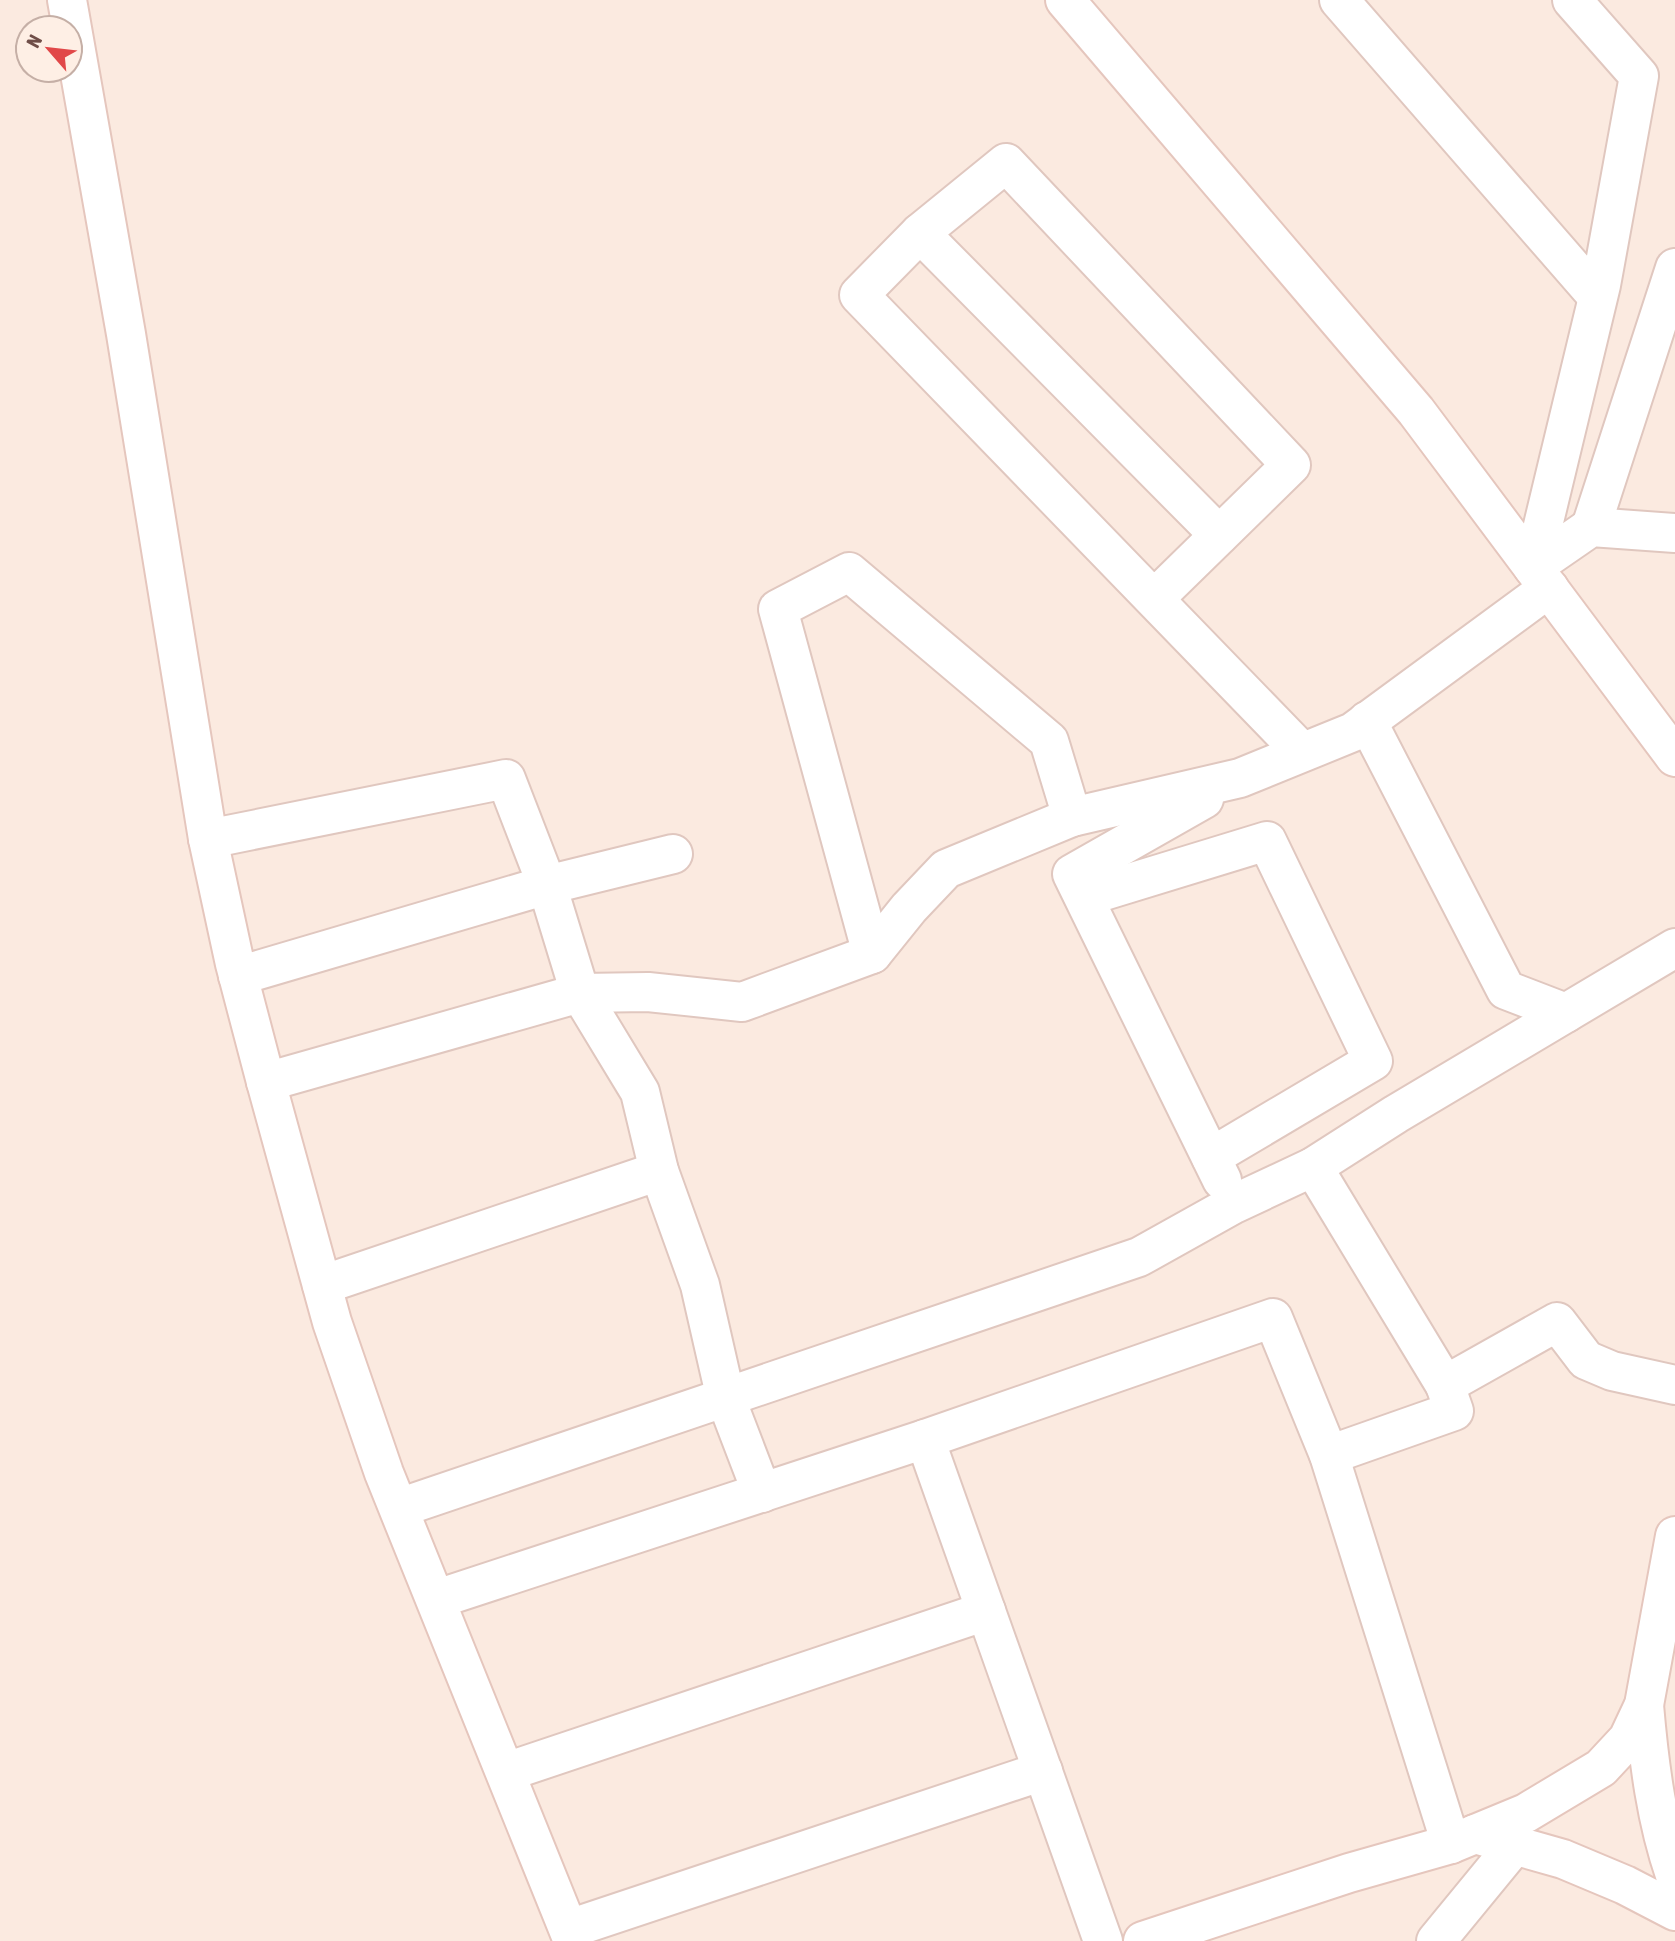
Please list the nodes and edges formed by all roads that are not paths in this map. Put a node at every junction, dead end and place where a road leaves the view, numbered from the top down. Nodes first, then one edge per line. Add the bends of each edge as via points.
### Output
1 (67, 0) edge
2 (1065, 0) edge
3 (1339, 0) edge
4 (1572, 0) edge
5 (920, 233) junction
6 (1675, 268) edge
7 (1597, 296) junction
8 (1591, 527) junction
9 (1675, 533) edge
10 (1219, 535) junction
11 (1541, 577) junction
12 (1154, 599) junction
13 (1367, 721) junction
14 (1302, 752) junction
15 (1675, 757) edge
16 (1240, 778) junction
17 (1072, 817) junction
18 (208, 839) junction
19 (673, 854) dead end
20 (547, 885) junction
21 (1084, 897) junction
22 (1675, 948) edge
23 (872, 954) junction
24 (238, 976) junction
25 (580, 993) junction
26 (1566, 1013) junction
27 (266, 1082) junction
28 (1211, 1157) junction
29 (1313, 1167) junction
30 (659, 1171) junction
31 (1234, 1204) junction
32 (322, 1285) junction
33 (1445, 1385) junction
34 (1675, 1385) edge
35 (726, 1399) junction
36 (925, 1440) junction
37 (1329, 1455) junction
38 (762, 1493) junction
39 (399, 1508) junction
40 (1674, 1548) edge
41 (437, 1599) junction
42 (986, 1611) junction
43 (1644, 1705) junction
44 (506, 1772) junction
45 (1043, 1772) junction
46 (1463, 1839) junction
47 (1514, 1846) junction
48 (1675, 1875) edge
49 (1675, 1911) edge
50 (571, 1935) edge
51 (1103, 1941) edge
52 (1143, 1941) edge
53 (1436, 1941) edge

1 - 18 street
2 - 11 street via 1416,411
3 - 7 street
4 - 7 street via 1639,76
5 - 10 street
5 - 10 street via 1006,163 1292,465
5 - 12 street via 859,295
6 - 8 street
7 - 11 street
8 - 9 street
8 - 11 street
10 - 12 street
11 - 13 street
11 - 15 street
12 - 14 street
13 - 14 street via 1353,732
13 - 26 street via 1506,990
14 - 16 street
16 - 17 street
16 - 21 street via 1072,874
17 - 23 street via 946,869
17 - 23 street via 1049,741 849,572 778,609
18 - 20 street via 506,779
18 - 24 street
19 - 20 street
20 - 24 street
20 - 25 street
21 - 28 street
21 - 28 street via 1267,841 1273,853 1373,1061
22 - 26 street
23 - 25 street via 742,1002 648,992
24 - 27 street
25 - 27 street
25 - 30 street via 640,1092
26 - 29 street
27 - 32 street
28 - 31 street
29 - 31 street
29 - 33 street
30 - 32 street
30 - 35 street via 700,1286
31 - 35 street via 1139,1256
32 - 39 street
33 - 34 street via 1557,1322 1586,1360 1612,1371
33 - 37 street via 1454,1411
35 - 38 street
35 - 39 street
36 - 37 street via 1273,1318
36 - 38 street
36 - 42 street
37 - 46 street
38 - 41 street
39 - 41 street
40 - 43 street
41 - 44 street
42 - 44 street
42 - 45 street
43 - 46 street via 1628,1739 1601,1768 1526,1813
43 - 48 street via 1655,1798
44 - 50 street
45 - 50 street
45 - 51 street
46 - 47 street
46 - 52 street
47 - 49 street via 1563,1859
47 - 53 street

